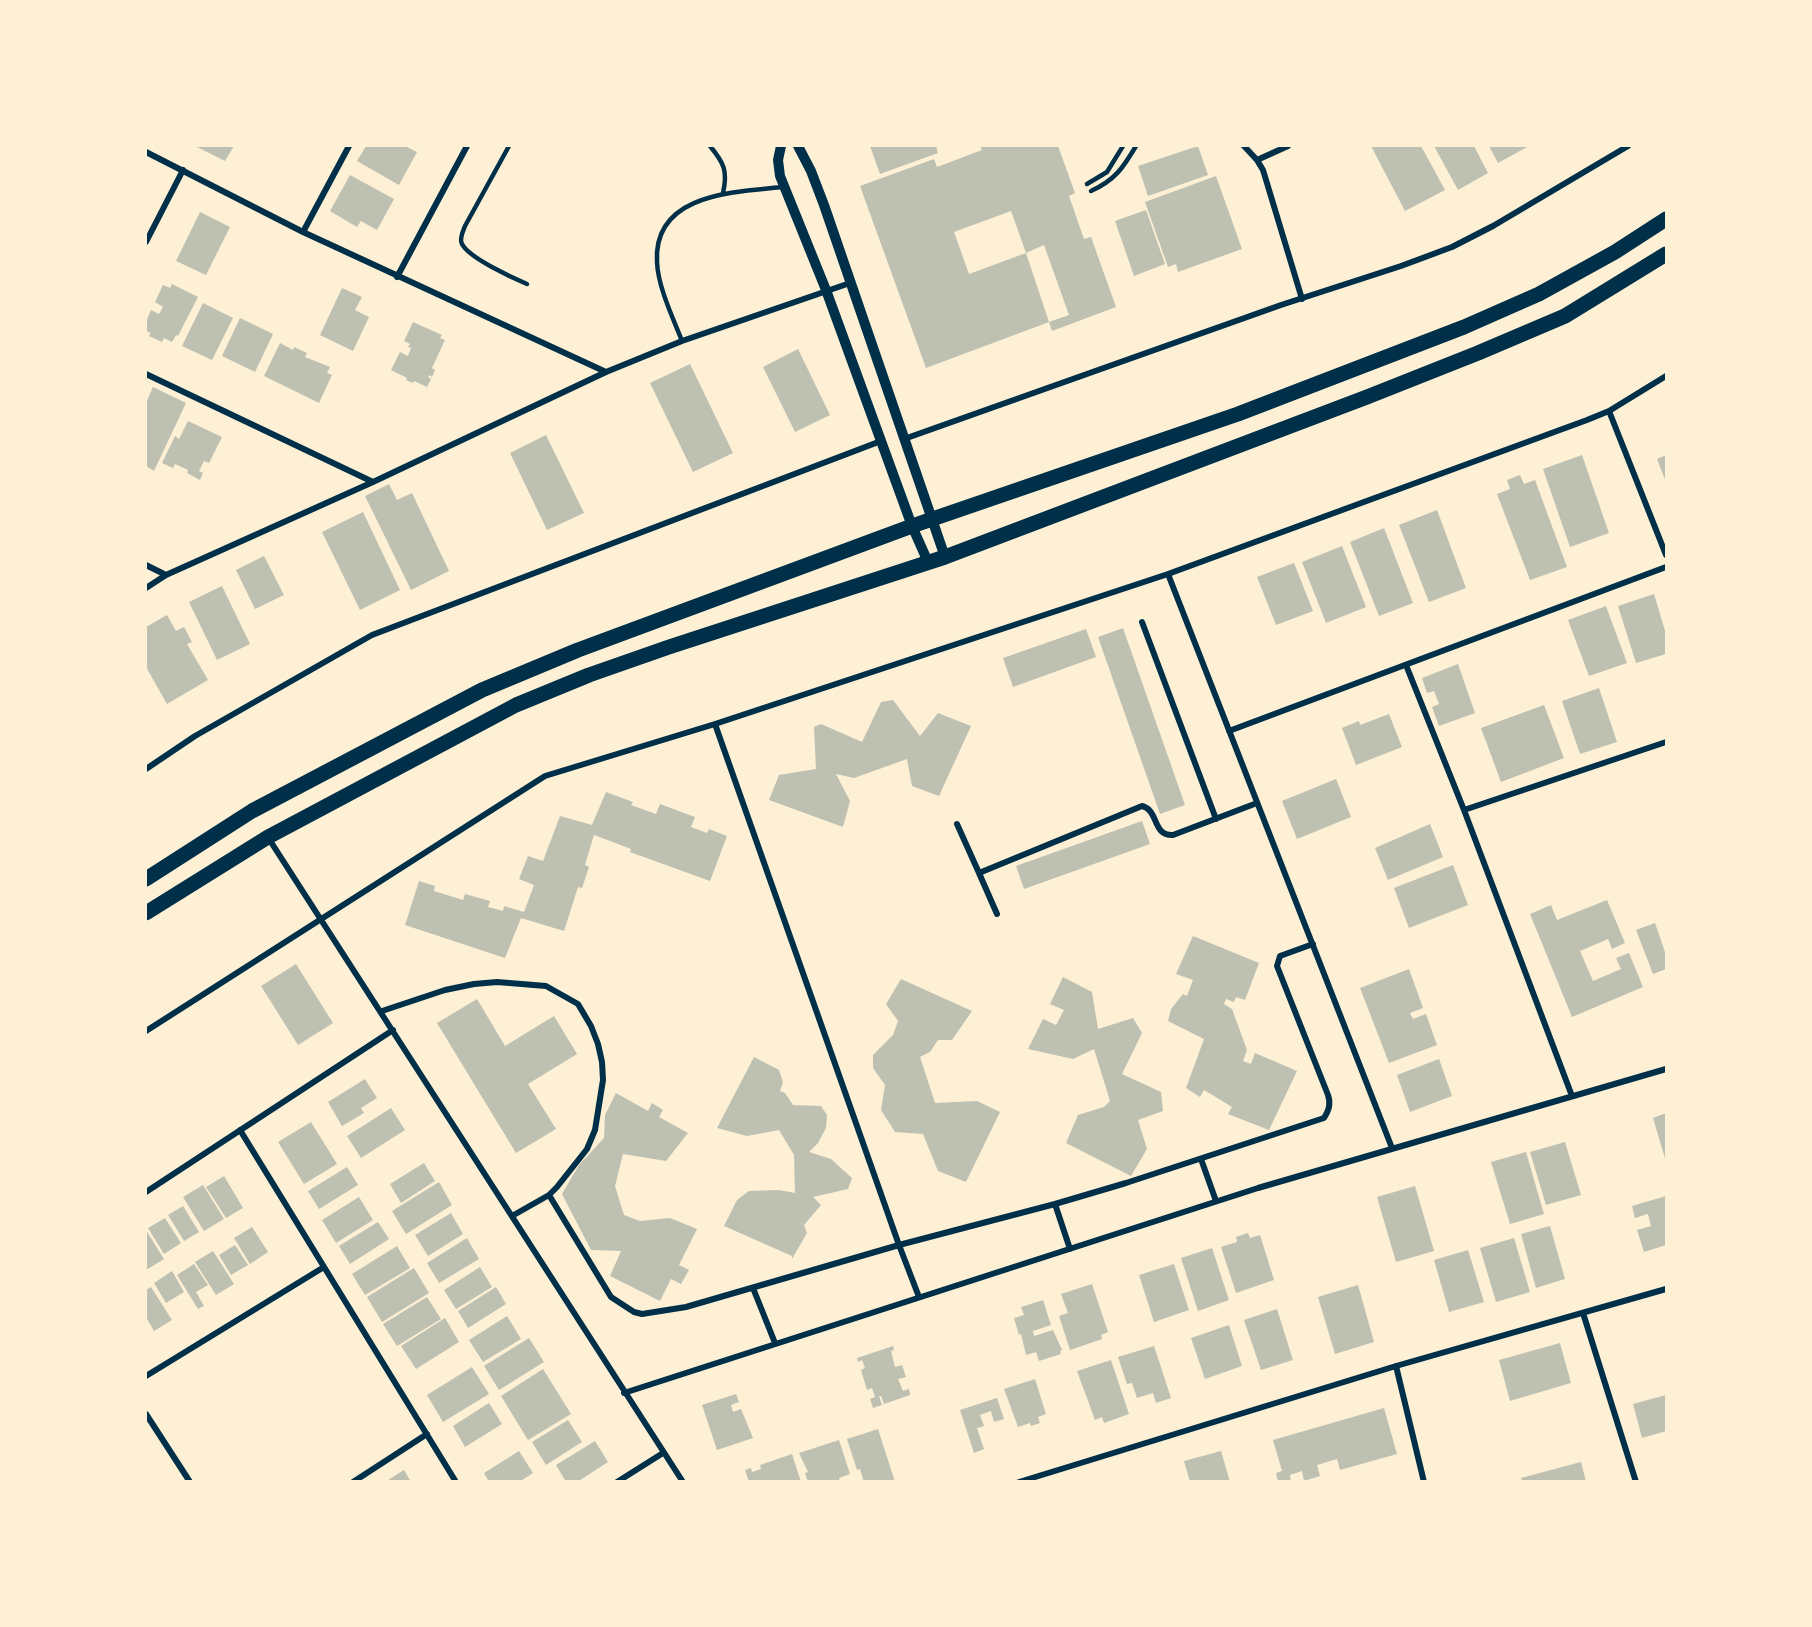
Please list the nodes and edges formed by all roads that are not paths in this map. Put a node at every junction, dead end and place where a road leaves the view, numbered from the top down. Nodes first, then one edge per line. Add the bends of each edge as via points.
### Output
1 (350, 146) edge
2 (467, 146) edge
3 (509, 146) edge
4 (710, 146) edge
5 (781, 146) edge
6 (798, 146) edge
7 (1123, 146) edge
8 (1136, 146) edge
9 (1244, 146) edge
10 (1288, 146) edge
11 (1628, 146) edge
12 (146, 152) edge
13 (1257, 160) junction
14 (183, 170) junction
15 (1087, 184) dead end
16 (784, 187) junction
17 (1091, 191) dead end
18 (723, 193) junction
19 (1666, 219) edge
20 (303, 232) junction
21 (146, 242) edge
22 (1666, 254) edge
23 (398, 277) junction
24 (850, 283) junction
25 (527, 284) dead end
26 (826, 290) junction
27 (1302, 298) junction
28 (682, 341) junction
29 (606, 372) junction
30 (146, 374) edge
31 (1666, 376) edge
32 (1609, 411) junction
33 (904, 439) junction
34 (882, 441) junction
35 (373, 482) junction
36 (931, 520) junction
37 (912, 526) junction
38 (1666, 555) edge
39 (945, 557) junction
40 (928, 562) junction
41 (146, 565) edge
42 (1666, 567) edge
43 (1168, 574) junction
44 (166, 575) junction
45 (146, 588) edge
46 (1142, 622) dead end
47 (1406, 665) junction
48 (716, 724) junction
49 (1229, 731) junction
50 (1666, 742) edge
51 (146, 769) edge
52 (1257, 803) junction
53 (1464, 810) junction
54 (1216, 819) junction
55 (957, 824) dead end
56 (268, 837) junction
57 (979, 873) junction
58 (146, 879) edge
59 (146, 913) edge
60 (997, 914) dead end
61 (322, 918) junction
62 (1312, 944) junction
63 (382, 1011) junction
64 (393, 1030) junction
65 (146, 1031) edge
66 (1666, 1069) edge
67 (1572, 1096) junction
68 (240, 1130) junction
69 (1392, 1148) junction
70 (1201, 1159) junction
71 (146, 1192) edge
72 (549, 1195) junction
73 (1216, 1201) junction
74 (1055, 1204) junction
75 (512, 1216) junction
76 (899, 1245) junction
77 (1070, 1249) junction
78 (324, 1267) junction
79 (753, 1288) junction
80 (1666, 1288) edge
81 (919, 1297) junction
82 (1583, 1313) junction
83 (775, 1343) junction
84 (1396, 1366) junction
85 (146, 1376) edge
86 (624, 1393) junction
87 (146, 1414) edge
88 (427, 1434) junction
89 (663, 1453) junction
90 (190, 1482) edge
91 (353, 1482) edge
92 (456, 1482) edge
93 (617, 1482) edge
94 (682, 1482) edge
95 (1019, 1482) edge
96 (1424, 1482) edge
97 (1636, 1482) edge

1 - 20 street
2 - 23 street
3 - 25 lane via 461,240 482,260
4 - 18 lane via 725,169
5 - 16 street via 778,167
6 - 24 street via 814,179
7 - 15 lane via 1107,172
8 - 17 lane via 1118,174
9 - 13 street
10 - 13 street
11 - 27 street via 1452,247
12 - 14 street
13 - 27 street
14 - 20 street
14 - 21 street
16 - 18 lane
16 - 26 street
18 - 28 lane via 688,205 675,214 660,240 657,265
19 - 36 main road via 1539,294 1464,327 1238,414
20 - 23 street
22 - 39 main road via 1565,316 1478,353
23 - 29 street
24 - 26 street
24 - 33 street
26 - 28 street
26 - 34 street
27 - 33 street
28 - 29 street
29 - 35 street
30 - 35 street
31 - 32 street
32 - 38 street
32 - 43 street
33 - 36 street
34 - 37 street
34 - 51 street via 372,635 195,736
35 - 44 street
36 - 37 main road
36 - 39 street
37 - 40 street
37 - 58 main road via 578,650 482,690 252,811
39 - 40 main road
40 - 56 main road via 589,675 506,711
41 - 44 street
42 - 47 street
43 - 48 street
43 - 49 street
44 - 45 street
46 - 54 street
47 - 49 street
47 - 53 street
48 - 61 street via 545,776
48 - 76 street
49 - 52 street
50 - 53 street
52 - 54 street
52 - 62 street
53 - 67 street
54 - 57 street via 1167,835 1159,830 1150,810 1142,806
55 - 57 street
56 - 59 main road
56 - 61 street
57 - 60 street
61 - 63 street
61 - 65 street
62 - 69 street
62 - 70 street via 1280,956 1276,966 1328,1095 1328,1112 1314,1122
63 - 64 street
63 - 72 street via 445,990 497,982 546,986 578,1004 598,1044 603,1080 595,1130 587,1149
64 - 68 street
64 - 75 street
66 - 67 street
67 - 69 street
68 - 71 street
68 - 78 street
69 - 73 street
70 - 73 street
70 - 74 street
72 - 75 street
72 - 79 street via 611,1297 634,1312 662,1312
73 - 77 street
74 - 76 street
74 - 77 street
75 - 86 street
76 - 79 street
76 - 81 street
77 - 81 street
78 - 85 street
78 - 88 street
79 - 83 street
80 - 82 street
81 - 83 street
82 - 84 street
82 - 97 street
83 - 86 street
84 - 95 street
84 - 96 street
86 - 89 street
87 - 90 street
88 - 91 street
88 - 92 street
89 - 93 street
89 - 94 street

